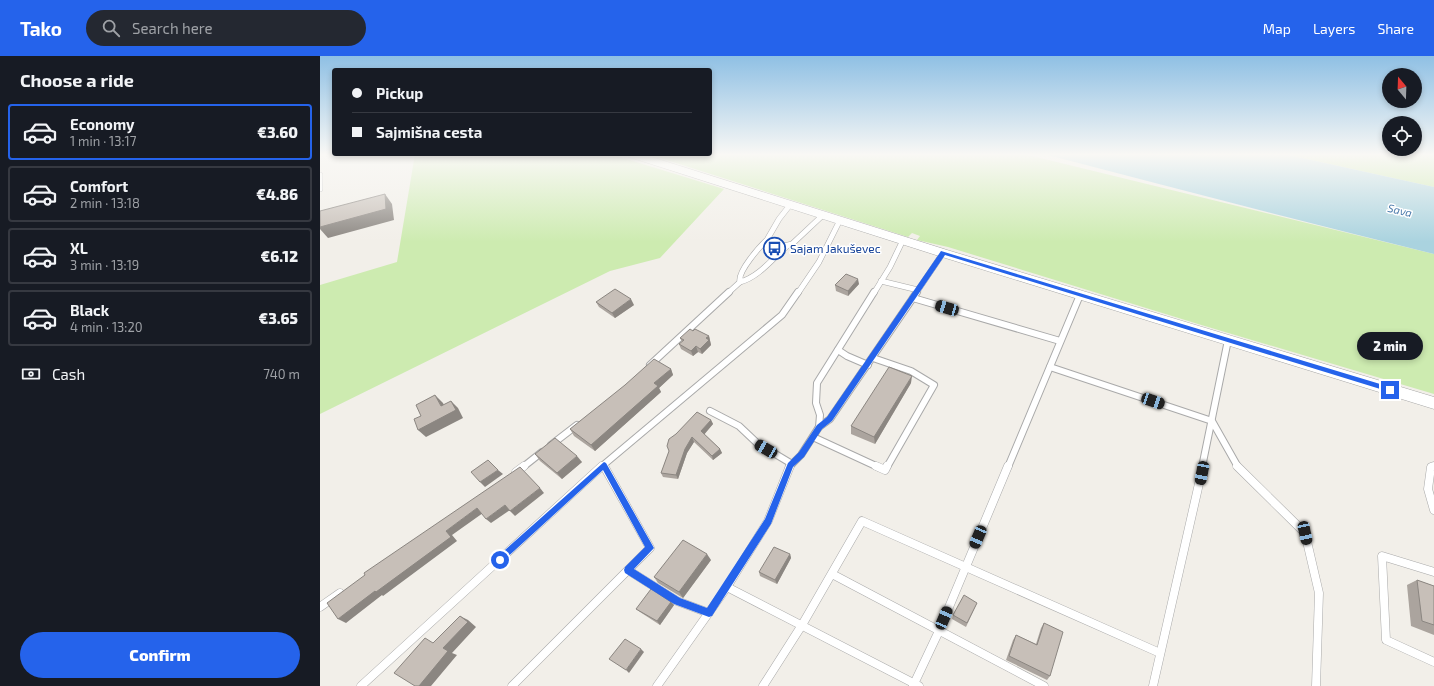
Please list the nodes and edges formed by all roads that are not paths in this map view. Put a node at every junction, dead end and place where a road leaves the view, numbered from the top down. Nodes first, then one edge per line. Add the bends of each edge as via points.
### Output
1 (722, 183) edge
2 (790, 205) junction
3 (823, 215) junction
4 (840, 220) junction
5 (768, 240) junction
6 (903, 240) junction
7 (787, 246) junction
8 (943, 253) junction
9 (881, 281) junction
10 (740, 282) junction
11 (918, 290) junction
12 (1080, 294) junction
13 (913, 298) junction
14 (1228, 340) junction
15 (1060, 341) junction
16 (838, 350) junction
17 (873, 358) junction
18 (868, 365) junction
19 (1050, 367) junction
20 (644, 371) edge
21 (1434, 403) edge
22 (710, 411) dead end
23 (584, 420) edge
24 (1212, 421) junction
25 (819, 427) junction
26 (813, 437) junction
27 (792, 464) junction
28 (604, 465) junction
29 (1434, 466) edge
30 (508, 478) edge
31 (1434, 510) edge
32 (966, 566) junction
33 (628, 570) junction
34 (1434, 572) edge
35 (832, 574) junction
36 (727, 587) junction
37 (345, 590) edge
38 (320, 607) edge
39 (709, 612) junction
40 (802, 625) junction
41 (939, 631) junction
42 (1160, 653) junction
43 (1434, 662) edge
44 (915, 685) edge
45 (361, 686) edge
46 (512, 686) edge
47 (657, 686) edge
48 (763, 686) edge
49 (1044, 686) edge
50 (1153, 686) edge
51 (1316, 686) edge

1 - 2 street
2 - 3 street
2 - 5 lane
3 - 4 street
3 - 7 lane
4 - 6 street
4 - 28 lane via 819,262 782,315
5 - 7 lane
5 - 10 lane via 760,246 740,275
6 - 8 street
6 - 9 lane
7 - 10 lane via 751,277
8 - 11 lane
8 - 12 street
9 - 11 lane
9 - 16 lane
10 - 20 lane
11 - 13 lane
12 - 14 street
12 - 15 lane
13 - 15 lane
13 - 17 lane
14 - 21 street
14 - 24 lane
15 - 19 lane
16 - 18 lane
16 - 25 lane via 817,383
17 - 18 lane
17 - 26 lane via 910,371 934,384 885,470
18 - 25 lane via 830,419
19 - 24 lane
19 - 32 lane
22 - 27 lane via 739,426 757,443
23 - 30 lane
24 - 42 lane
24 - 51 lane via 1239,469 1305,533 1319,593
25 - 26 lane
26 - 27 lane via 802,455
27 - 36 lane via 768,521
28 - 33 lane via 650,548
28 - 45 lane
29 - 31 lane via 1431,467 1428,489
32 - 35 lane via 862,521
32 - 41 lane
32 - 42 lane
33 - 39 lane via 677,601
33 - 46 lane
34 - 43 lane via 1382,556 1386,640
35 - 40 lane
35 - 41 lane
36 - 39 lane
36 - 40 lane
37 - 38 lane
39 - 47 lane
40 - 44 lane
40 - 48 lane
41 - 44 lane
41 - 49 lane
42 - 50 lane

